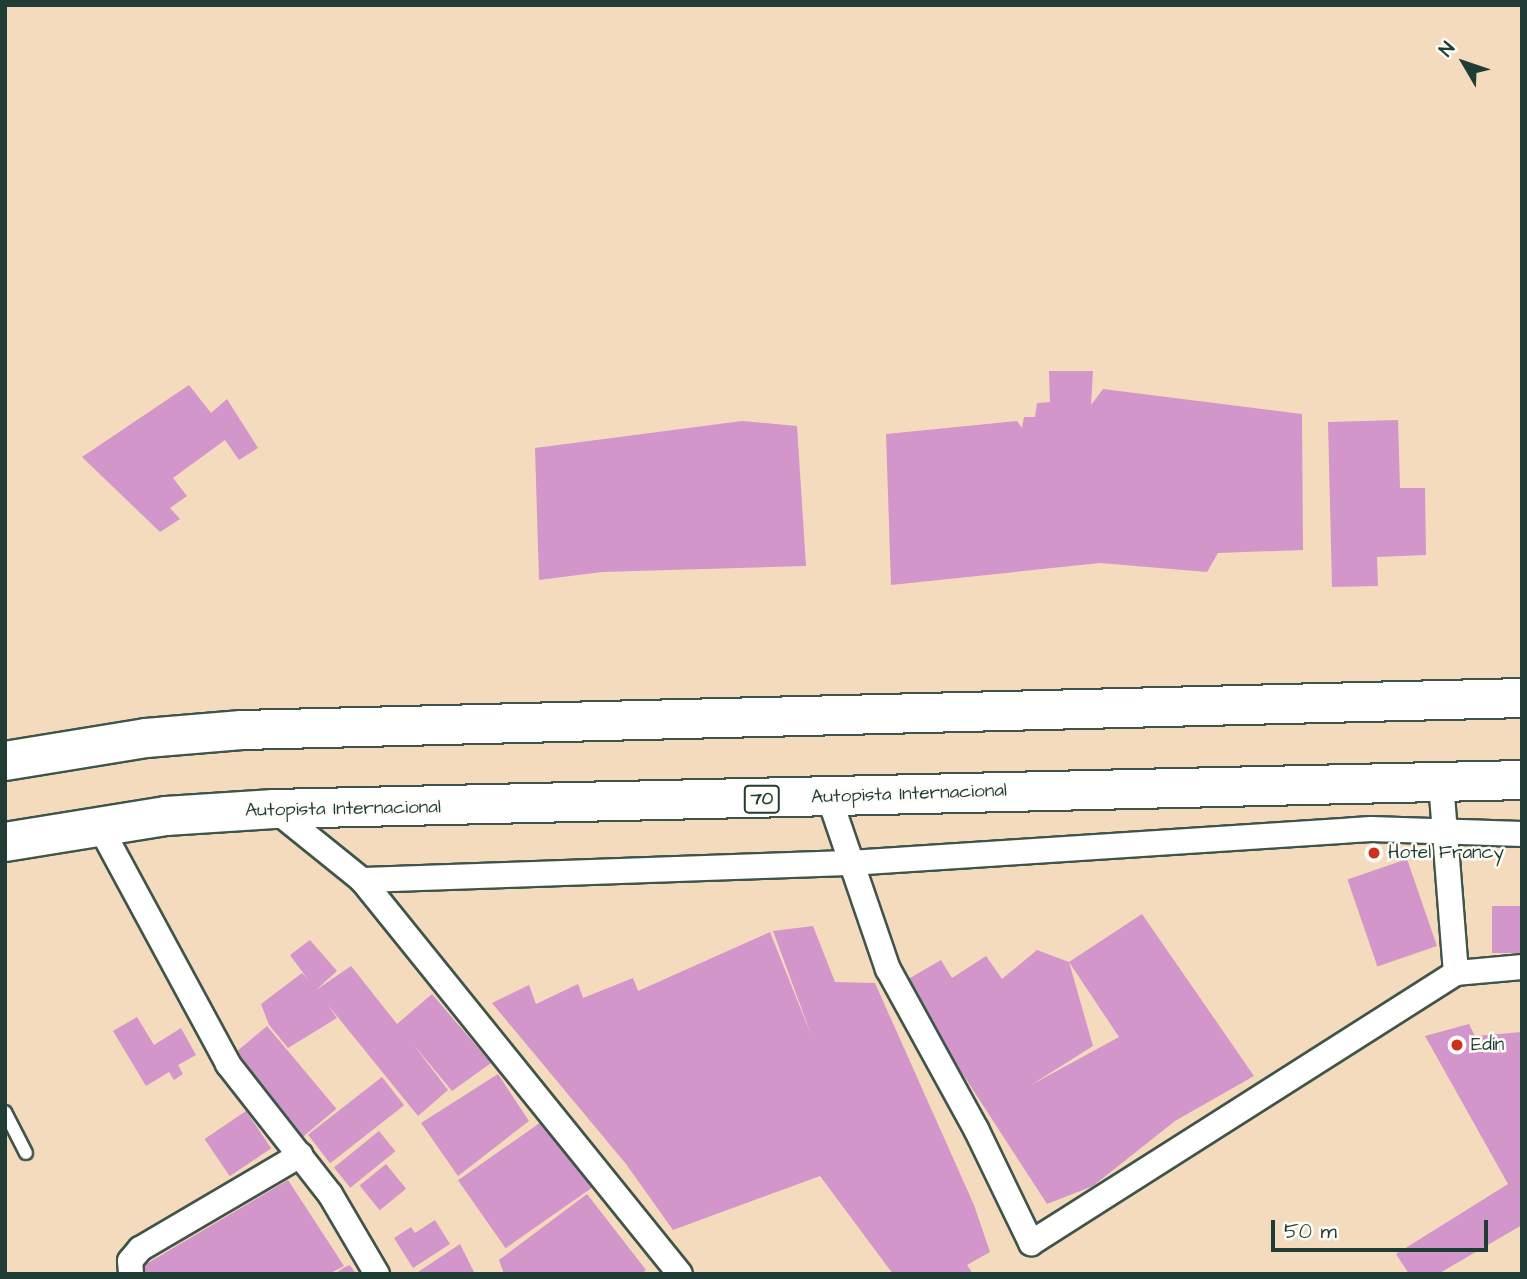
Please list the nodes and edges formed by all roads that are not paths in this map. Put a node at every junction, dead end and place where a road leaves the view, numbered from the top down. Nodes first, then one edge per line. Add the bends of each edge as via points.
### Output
1 (1522, 698) edge
2 (5, 761) edge
3 (1522, 780) edge
4 (1441, 782) junction
5 (829, 797) junction
6 (274, 809) junction
7 (99, 825) junction
8 (1446, 832) junction
9 (1522, 834) edge
10 (5, 842) edge
11 (850, 863) junction
12 (362, 880) junction
13 (1522, 967) edge
14 (1456, 973) junction
15 (5, 1112) edge
16 (26, 1153) dead end
17 (300, 1156) junction
18 (131, 1274) edge
19 (377, 1274) edge
20 (680, 1274) edge

1 - 2 highway via 242,730 146,738
3 - 4 highway, Autopista Internacional / 70
4 - 5 highway, Autopista Internacional / 70
4 - 8 street
5 - 6 highway, Autopista Internacional / 70
5 - 11 street
6 - 7 highway, Autopista Internacional / 70
6 - 12 street
7 - 10 highway, Autopista Internacional / 70
7 - 17 street via 228,1064
8 - 9 street
8 - 11 street via 1371,829
8 - 14 street
11 - 12 street
11 - 14 street via 888,970 976,1129 1031,1243
12 - 20 street
13 - 14 street
15 - 16 lane
17 - 18 street via 140,1249 130,1261
17 - 19 street via 330,1194

